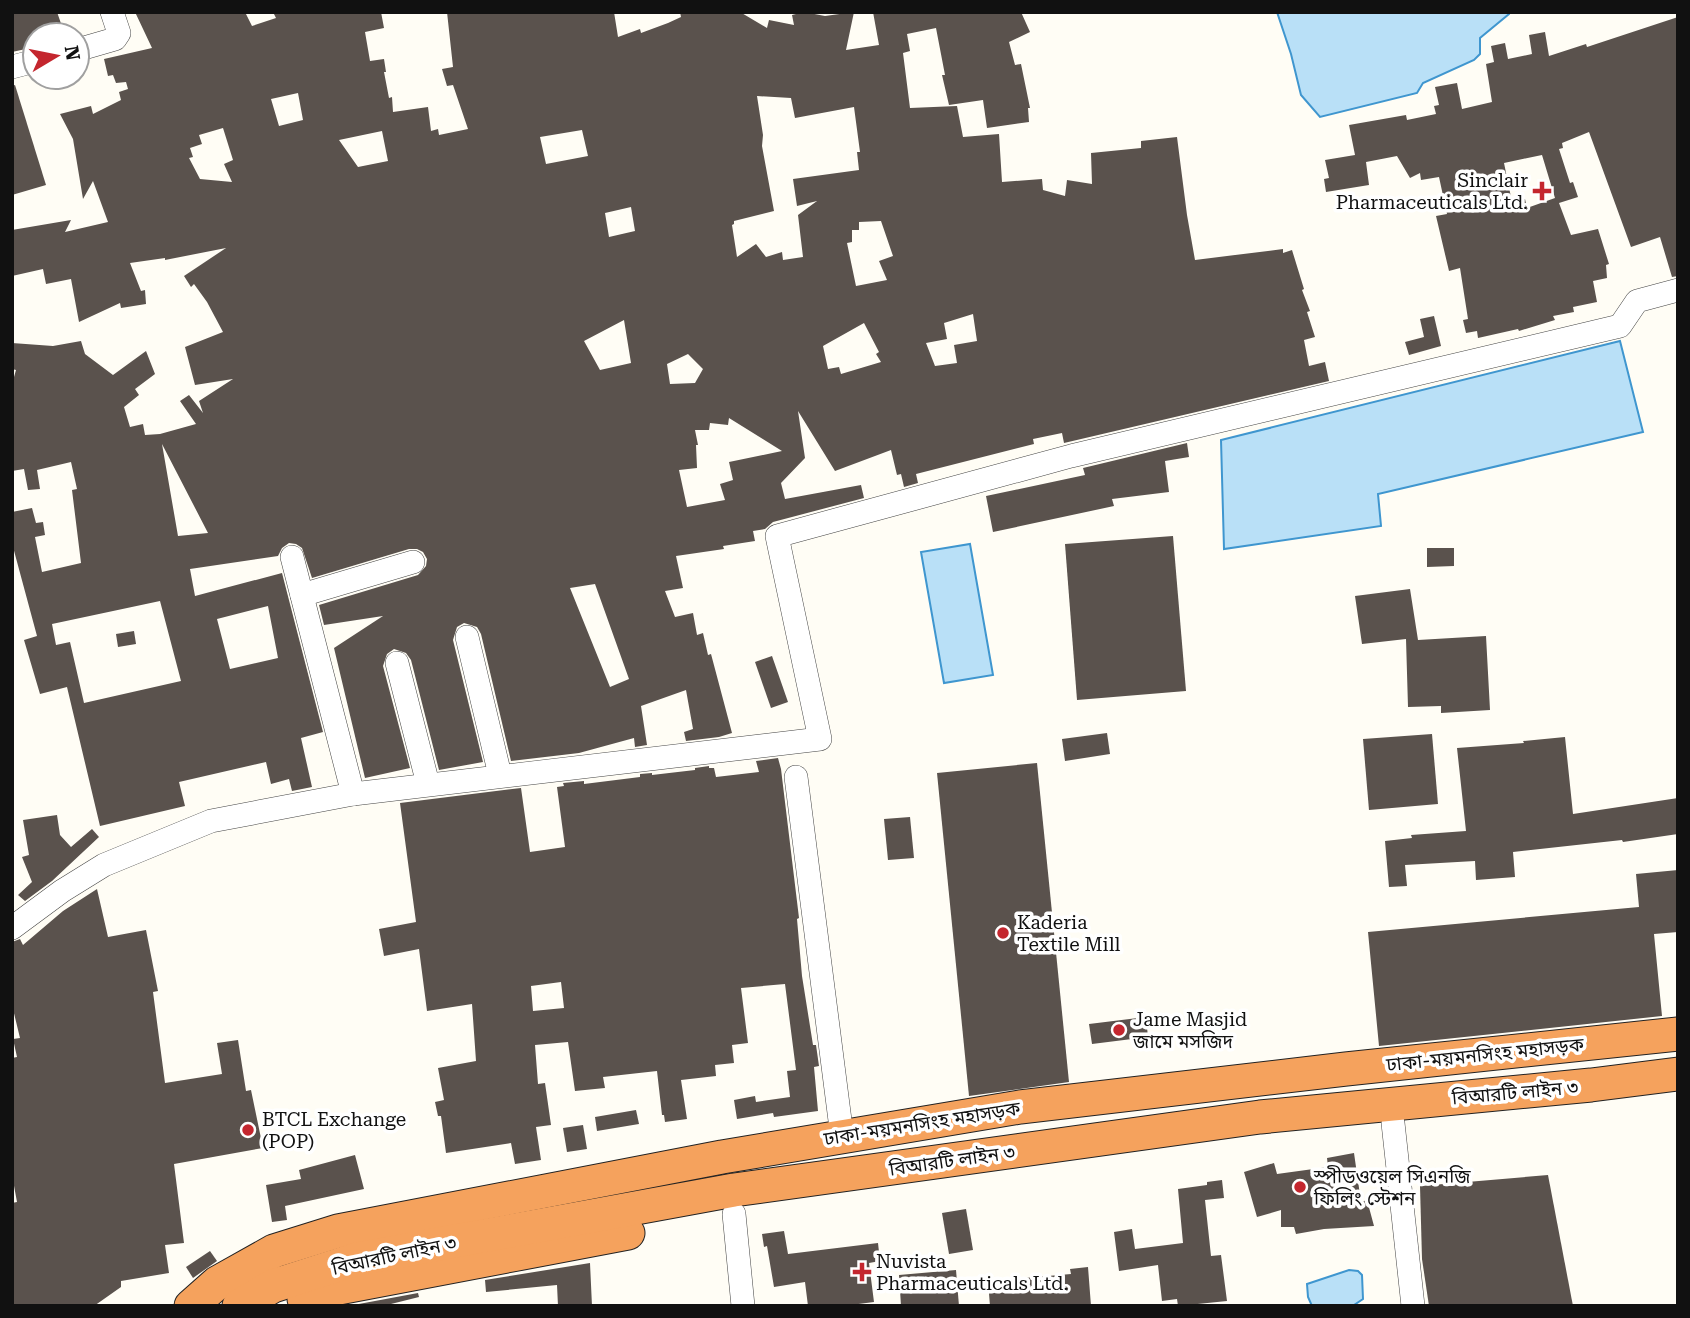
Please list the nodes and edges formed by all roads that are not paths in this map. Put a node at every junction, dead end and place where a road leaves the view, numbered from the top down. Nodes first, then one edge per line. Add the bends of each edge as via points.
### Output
1 (112, 12) edge
2 (91, 46) edge
3 (1678, 290) edge
4 (292, 557) dead end
5 (413, 562) dead end
6 (302, 595) junction
7 (467, 637) dead end
8 (397, 663) dead end
9 (500, 775) junction
10 (796, 776) dead end
11 (428, 784) junction
12 (353, 794) junction
13 (12, 928) edge
14 (1678, 1034) edge
15 (1678, 1074) edge
16 (1678, 1092) edge
17 (1393, 1123) junction
18 (842, 1136) junction
19 (734, 1214) junction
20 (191, 1306) edge
21 (239, 1306) edge
22 (285, 1306) edge
23 (743, 1306) edge
24 (1413, 1306) edge

1 - 2 street via 119,33 115,39
3 - 9 street via 1637,301 1620,326 1071,456 777,536 820,738
4 - 6 street
5 - 6 street
6 - 12 street
7 - 9 street
8 - 11 street
9 - 11 street
10 - 18 street
11 - 12 street
12 - 13 street via 211,821 104,865
14 - 18 highway, ঢাকা-ময়মনসিংহ মহাসড়ক via 1020,1107
15 - 21 highway, বিআরটি লাইন ৩ via 1260,1117 734,1190 356,1259 273,1286
16 - 17 highway
17 - 19 highway via 974,1170
17 - 24 street
18 - 20 highway, ঢাকা-ময়মনসিংহ মহাসড়ক via 338,1231 274,1251 218,1283
19 - 22 highway via 328,1290
19 - 23 street

